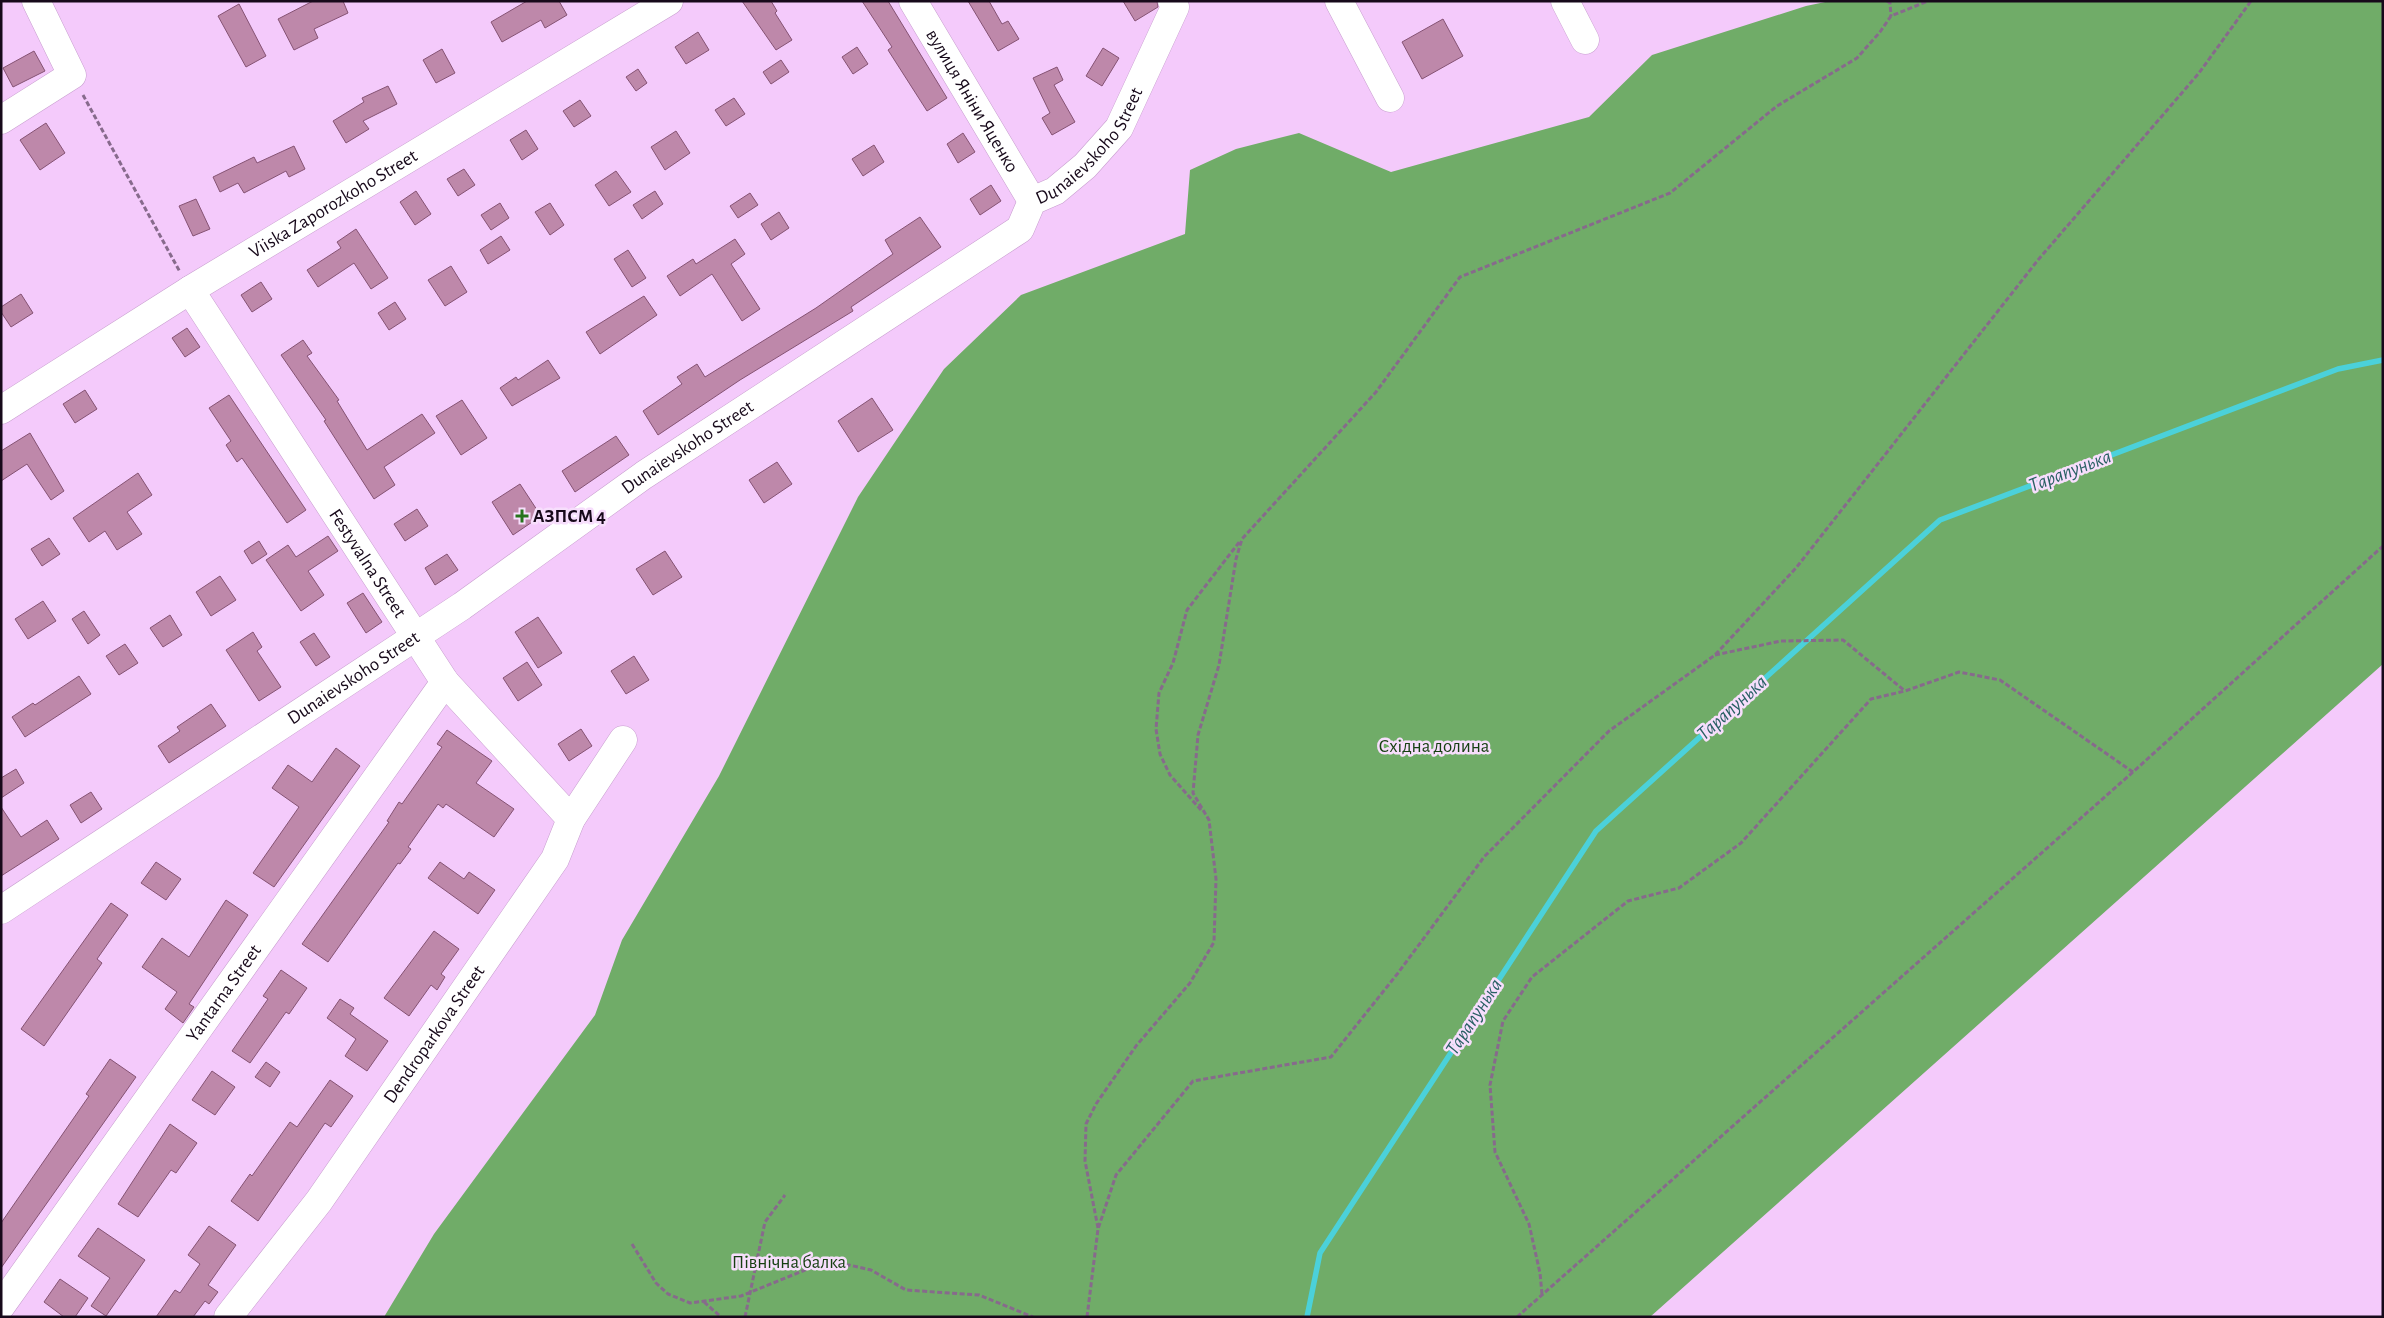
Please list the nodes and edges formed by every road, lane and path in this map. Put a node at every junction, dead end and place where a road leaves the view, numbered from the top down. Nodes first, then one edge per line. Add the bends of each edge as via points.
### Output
1 (36, 1) edge
2 (669, 1) edge
3 (913, 1) edge
4 (1339, 1) edge
5 (1565, 1) edge
6 (1887, 1) edge
7 (1928, 1) edge
8 (2251, 1) edge
9 (1174, 4) edge
10 (1891, 16) junction
11 (1586, 40) dead end
12 (72, 75) junction
13 (1390, 98) dead end
14 (1, 120) edge
15 (1032, 201) junction
16 (190, 290) junction
17 (1, 410) edge
18 (1242, 539) junction
19 (2383, 546) edge
20 (417, 635) junction
21 (1715, 655) junction
22 (445, 682) junction
23 (1905, 691) junction
24 (623, 740) dead end
25 (2133, 772) junction
26 (1206, 815) junction
27 (571, 819) junction
28 (1, 910) edge
29 (785, 1195) dead end
30 (1098, 1229) junction
31 (632, 1244) dead end
32 (751, 1292) junction
33 (1542, 1295) junction
34 (703, 1302) junction
35 (1, 1306) edge
36 (228, 1317) edge
37 (720, 1317) edge
38 (745, 1317) edge
39 (1033, 1317) edge
40 (1087, 1317) edge
41 (1517, 1317) edge

1 - 12 street
2 - 16 street, Viiska Zaporozkoho Street
3 - 15 street, вулиця Яніни Яценко
4 - 13 street
5 - 11 street
6 - 10 path
7 - 10 path
8 - 21 path via 2199,72 2032,268 1796,568
9 - 15 street, Dunaievskoho Street via 1119,128 1055,191
10 - 18 path via 1857,58 1776,106 1670,193 1460,277 1376,392
12 - 14 street
12 - 16 path
15 - 20 street, Dunaievskoho Street via 1020,230 644,475
16 - 17 street, Viiska Zaporozkoho Street
16 - 20 street, Festyvalna Street
18 - 26 path via 1220,664 1198,735 1193,793
18 - 26 path via 1187,610 1173,663 1159,693 1156,729 1160,754 1170,775
19 - 25 path
20 - 22 street, Festyvalna Street
20 - 28 street, Dunaievskoho Street
21 - 23 path via 1781,641 1843,640
21 - 30 path via 1609,731 1484,857 1331,1057 1193,1081 1116,1175
22 - 27 street, Festyvalna Street
22 - 35 street, Yantarna Street
23 - 25 path via 1959,672 2000,680
23 - 33 path via 1871,699 1742,843 1679,888 1628,901 1532,977 1503,1021 1490,1085 1495,1152 1529,1224
24 - 27 street, Dendroparkova Street
25 - 33 path
26 - 30 path via 1216,879 1214,942 1190,983 1136,1046 1086,1124 1085,1160
27 - 36 street, Dendroparkova Street via 555,859 319,1201
29 - 32 path via 765,1222
30 - 40 path
31 - 34 path via 656,1283 668,1294 690,1303
32 - 34 path
32 - 38 path
32 - 39 path via 810,1268 849,1265 871,1270 906,1290 979,1295
33 - 41 path
34 - 37 path

